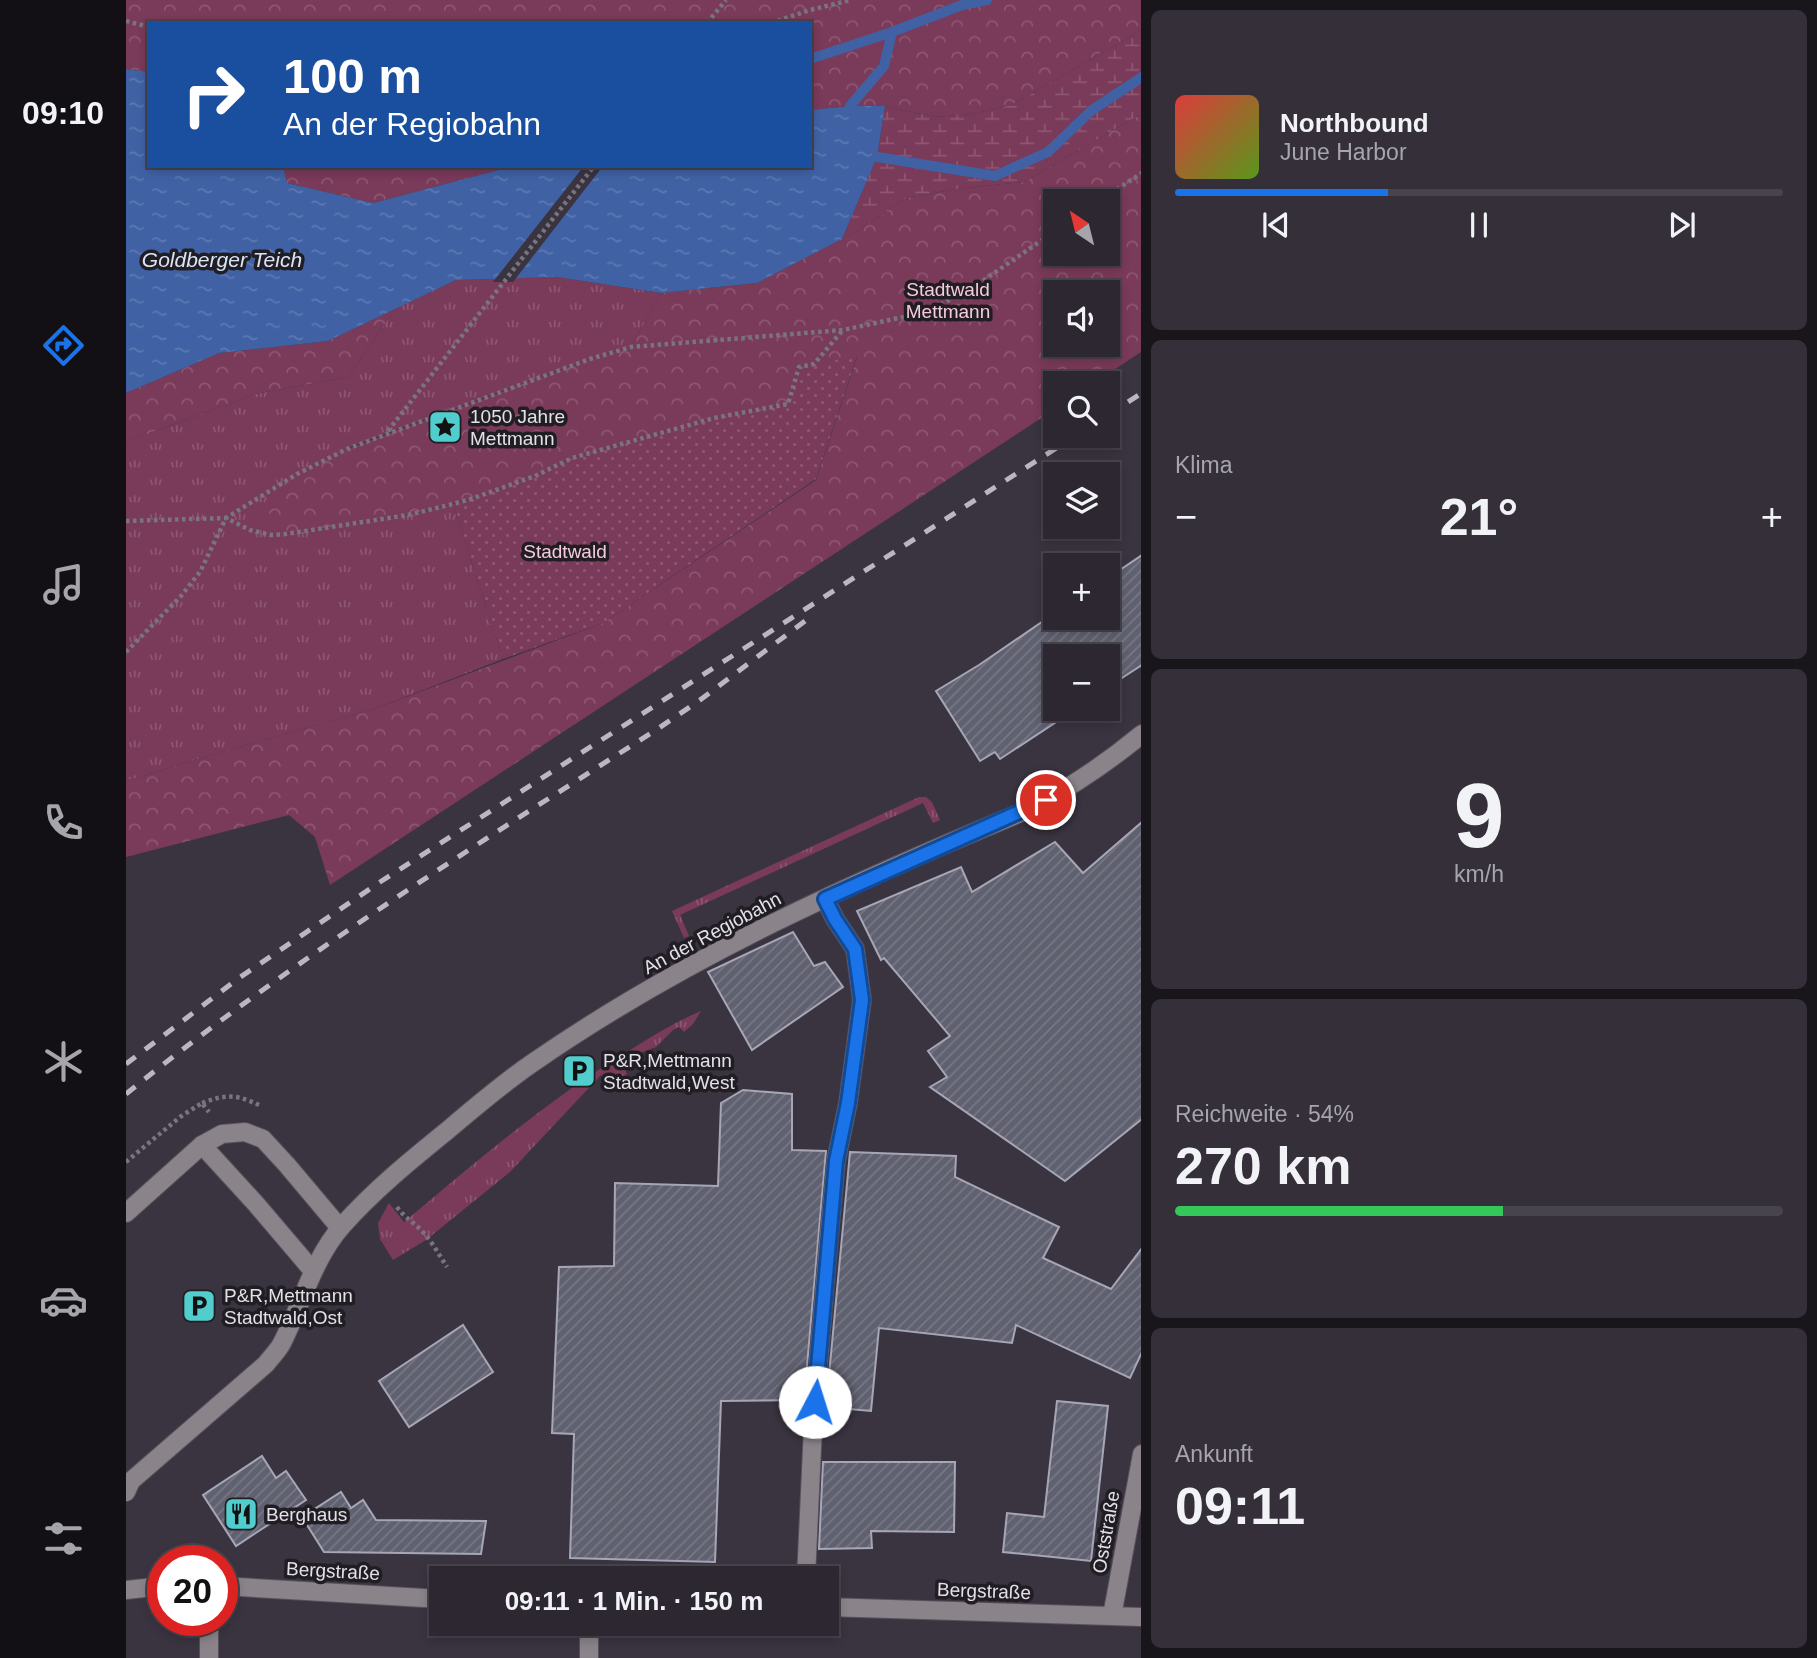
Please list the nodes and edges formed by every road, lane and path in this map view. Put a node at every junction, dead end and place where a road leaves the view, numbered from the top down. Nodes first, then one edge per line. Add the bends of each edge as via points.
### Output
1 (726, 0) edge
2 (851, 0) edge
3 (126, 21) edge
4 (709, 21) edge
5 (777, 21) edge
6 (147, 26) edge
7 (592, 168) edge
8 (1141, 174) edge
9 (1117, 189) edge
10 (1043, 239) edge
11 (843, 330) junction
12 (387, 433) junction
13 (226, 518) junction
14 (126, 521) edge
15 (126, 652) edge
16 (1141, 735) edge
17 (825, 899) junction
18 (202, 1144) junction
19 (382, 1184) junction
20 (126, 1213) edge
21 (340, 1228) junction
22 (447, 1267) dead end
23 (313, 1271) junction
24 (1141, 1459) edge
25 (126, 1492) edge
26 (807, 1566) edge
27 (238, 1587) edge
28 (147, 1588) edge
29 (126, 1590) edge
30 (429, 1598) edge
31 (839, 1607) edge
32 (1112, 1616) junction
33 (1141, 1617) edge
34 (209, 1636) edge
35 (589, 1636) edge
36 (209, 1658) edge
37 (589, 1658) edge

1 - 4 path
2 - 5 path
3 - 6 path
7 - 12 path
8 - 9 path
10 - 11 path via 974,287 934,308
11 - 12 path via 631,347
11 - 13 path via 814,364 799,367 788,404 714,418 583,454 471,499 408,515 271,535
12 - 13 path via 297,474
13 - 14 path
13 - 15 path via 200,572
16 - 17 street, An der Regiobahn via 1061,792
17 - 19 street, An der Regiobahn via 688,967 568,1040 494,1091
17 - 26 street via 855,949 862,1000 836,1161 813,1427
18 - 20 street
18 - 21 street via 222,1134 245,1132 263,1139
18 - 23 street
19 - 21 street, An der Regiobahn
19 - 22 path via 402,1216 419,1228
21 - 23 street, An der Regiobahn
23 - 25 street, An der Regiobahn via 281,1345 266,1364 131,1481
24 - 32 street, Oststraße
27 - 30 street, Bergstraße
28 - 29 street
31 - 32 street, Bergstraße
32 - 33 street, Bergstraße
34 - 36 street
35 - 37 street

